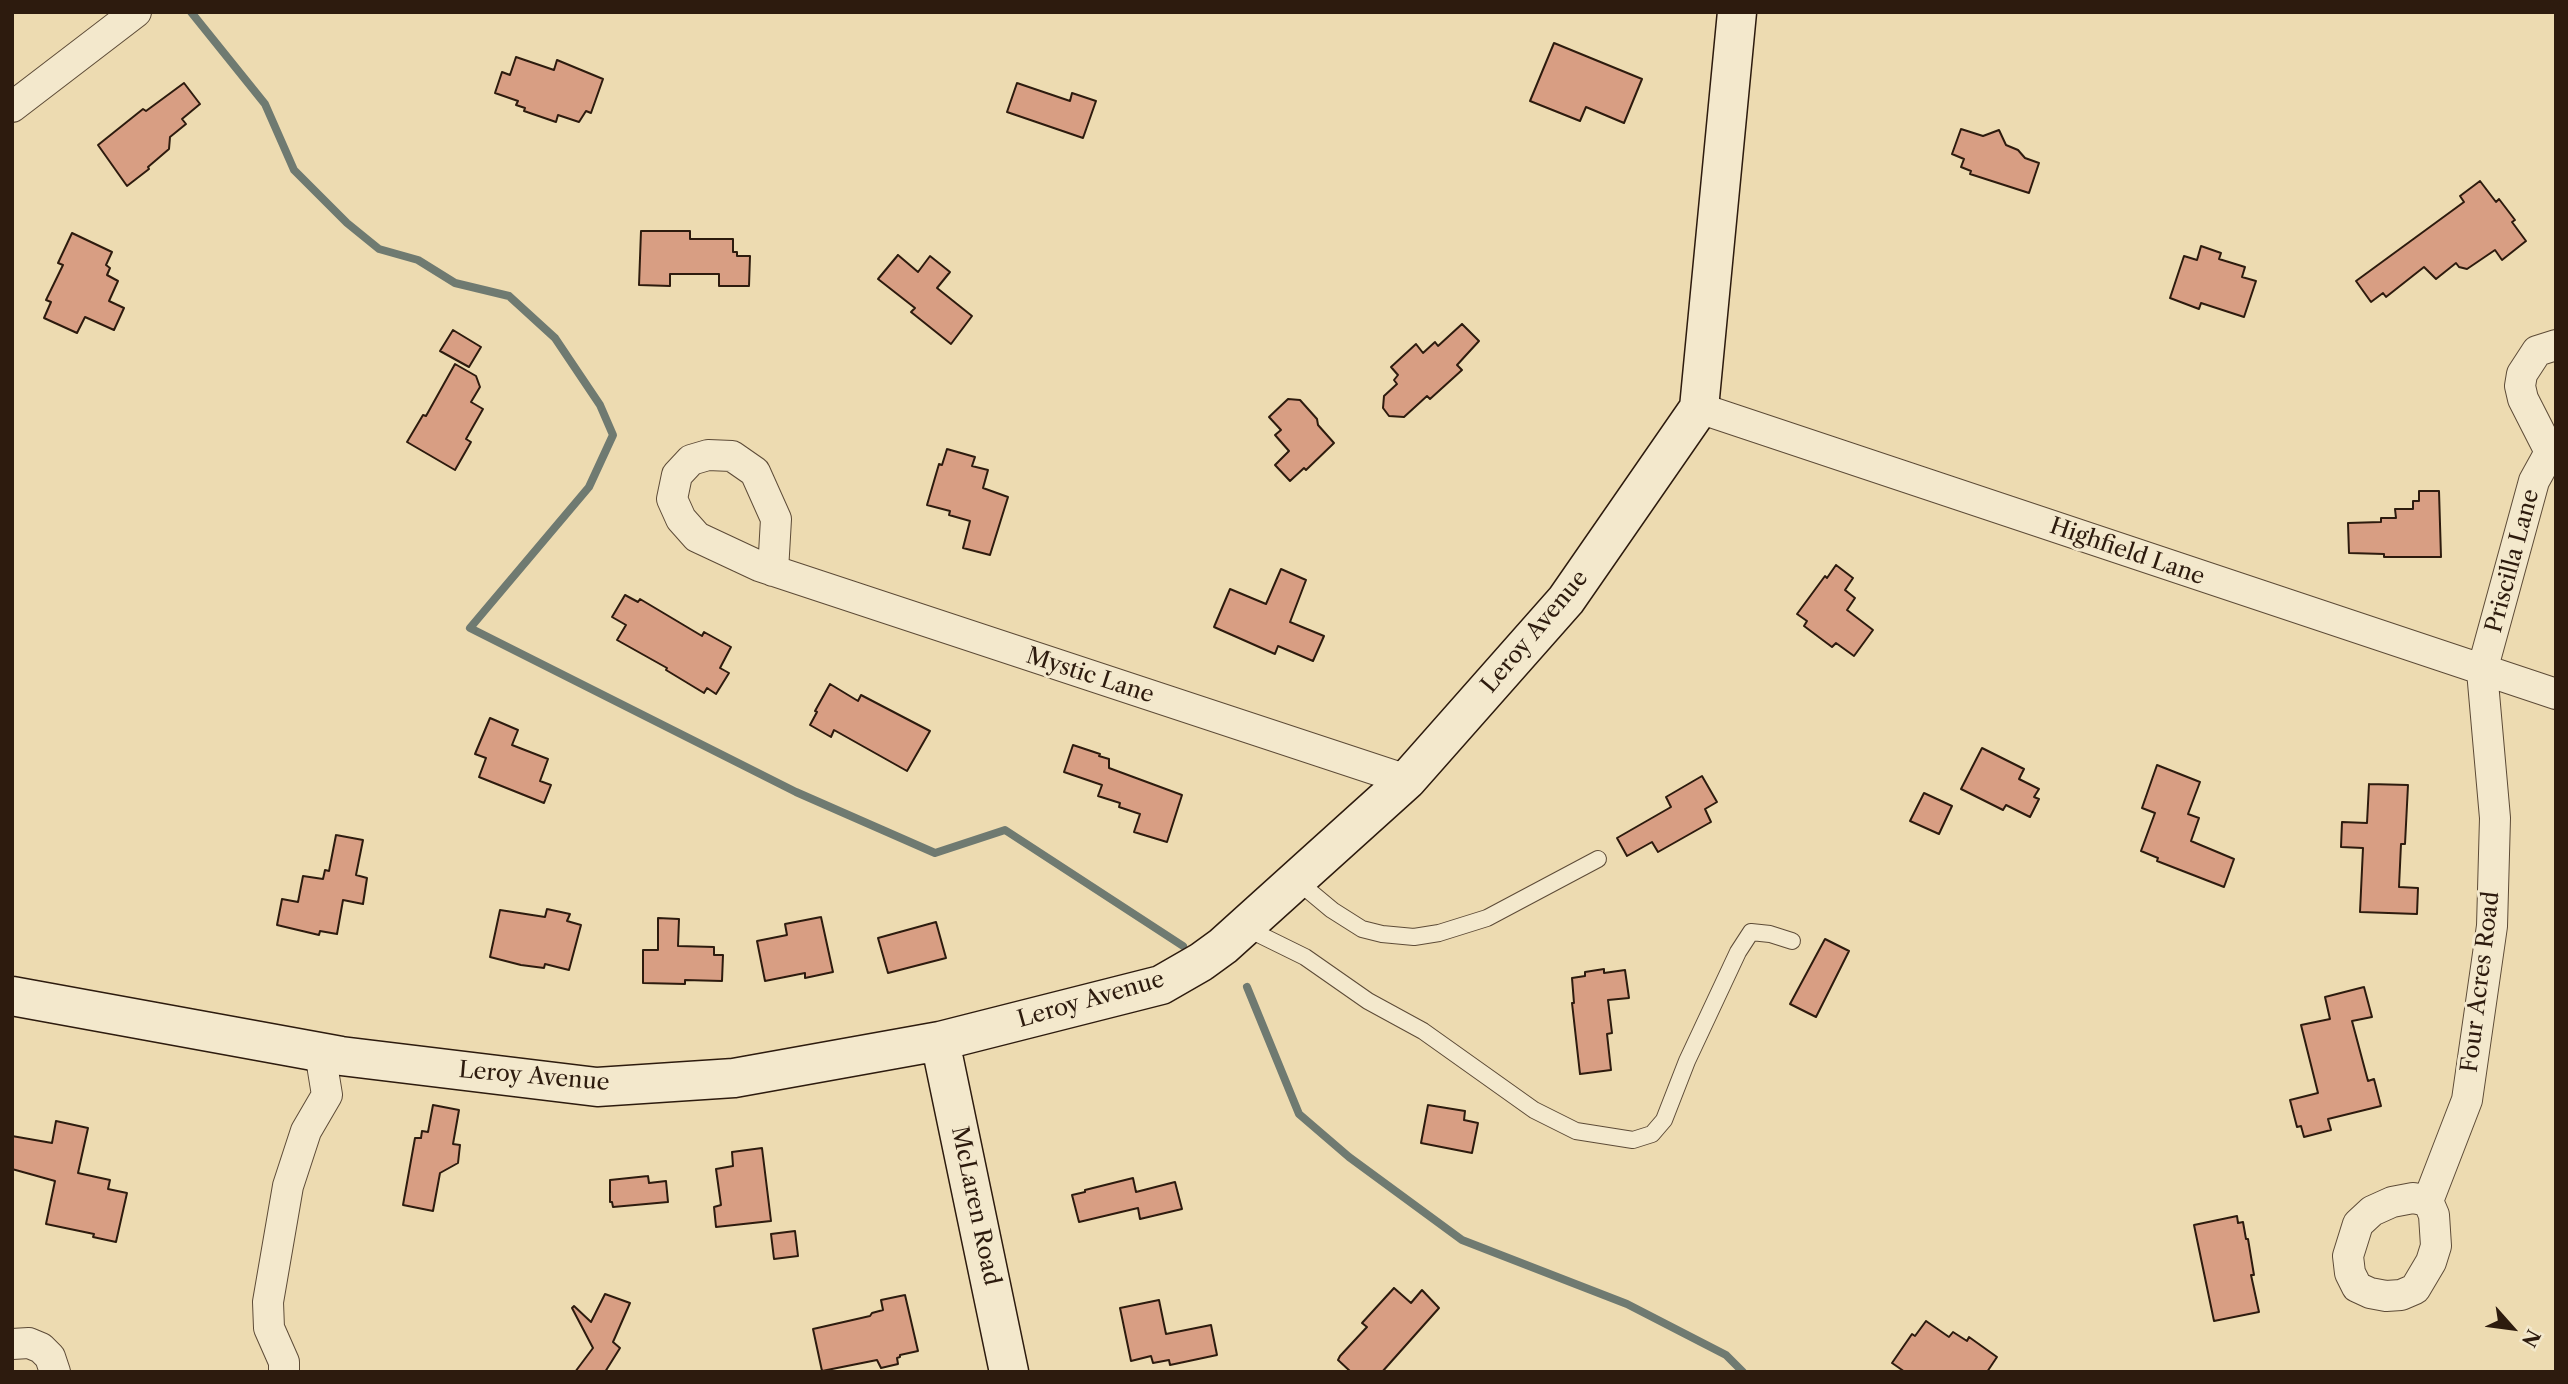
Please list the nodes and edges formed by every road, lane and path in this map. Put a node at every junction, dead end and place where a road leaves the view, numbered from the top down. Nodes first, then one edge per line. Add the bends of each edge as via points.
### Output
1 (136, 12) edge
2 (1737, 12) edge
3 (12, 107) edge
4 (2556, 345) edge
5 (1699, 408) junction
6 (2553, 451) edge
7 (773, 571) dead end
8 (2482, 671) junction
9 (2556, 694) edge
10 (1407, 780) junction
11 (1598, 859) dead end
12 (1296, 880) junction
13 (1244, 927) junction
14 (1792, 941) dead end
15 (12, 996) edge
16 (940, 1041) junction
17 (320, 1052) junction
18 (2428, 1201) dead end
19 (12, 1344) edge
20 (55, 1372) edge
21 (284, 1372) edge
22 (1009, 1372) edge

1 - 3 street
2 - 5 street, Leroy Avenue
4 - 6 street, Priscilla Lane via 2537,351 2520,386
5 - 8 street, Highfield Lane
5 - 10 street, Leroy Avenue via 1566,600
6 - 8 street, Priscilla Lane via 2534,481
7 - 10 street, Mystic Lane
8 - 9 street, Highfield Lane
8 - 18 street, Four Acres Road via 2495,818 2492,926 2467,1100
10 - 12 street, Leroy Avenue
11 - 12 lane via 1487,918 1414,937 1362,929
12 - 13 street, Leroy Avenue
13 - 14 lane via 1305,957 1368,1001 1423,1031 1534,1110 1576,1131 1633,1140 1652,1134 1664,1120 1751,932
13 - 16 street, Leroy Avenue via 1201,962 1161,985
15 - 17 street, Leroy Avenue
16 - 17 street, Leroy Avenue via 734,1078 597,1087
16 - 22 street, McLaren Road
17 - 21 street via 327,1095 306,1131 288,1186 268,1302 269,1328
19 - 20 street via 41,1348

